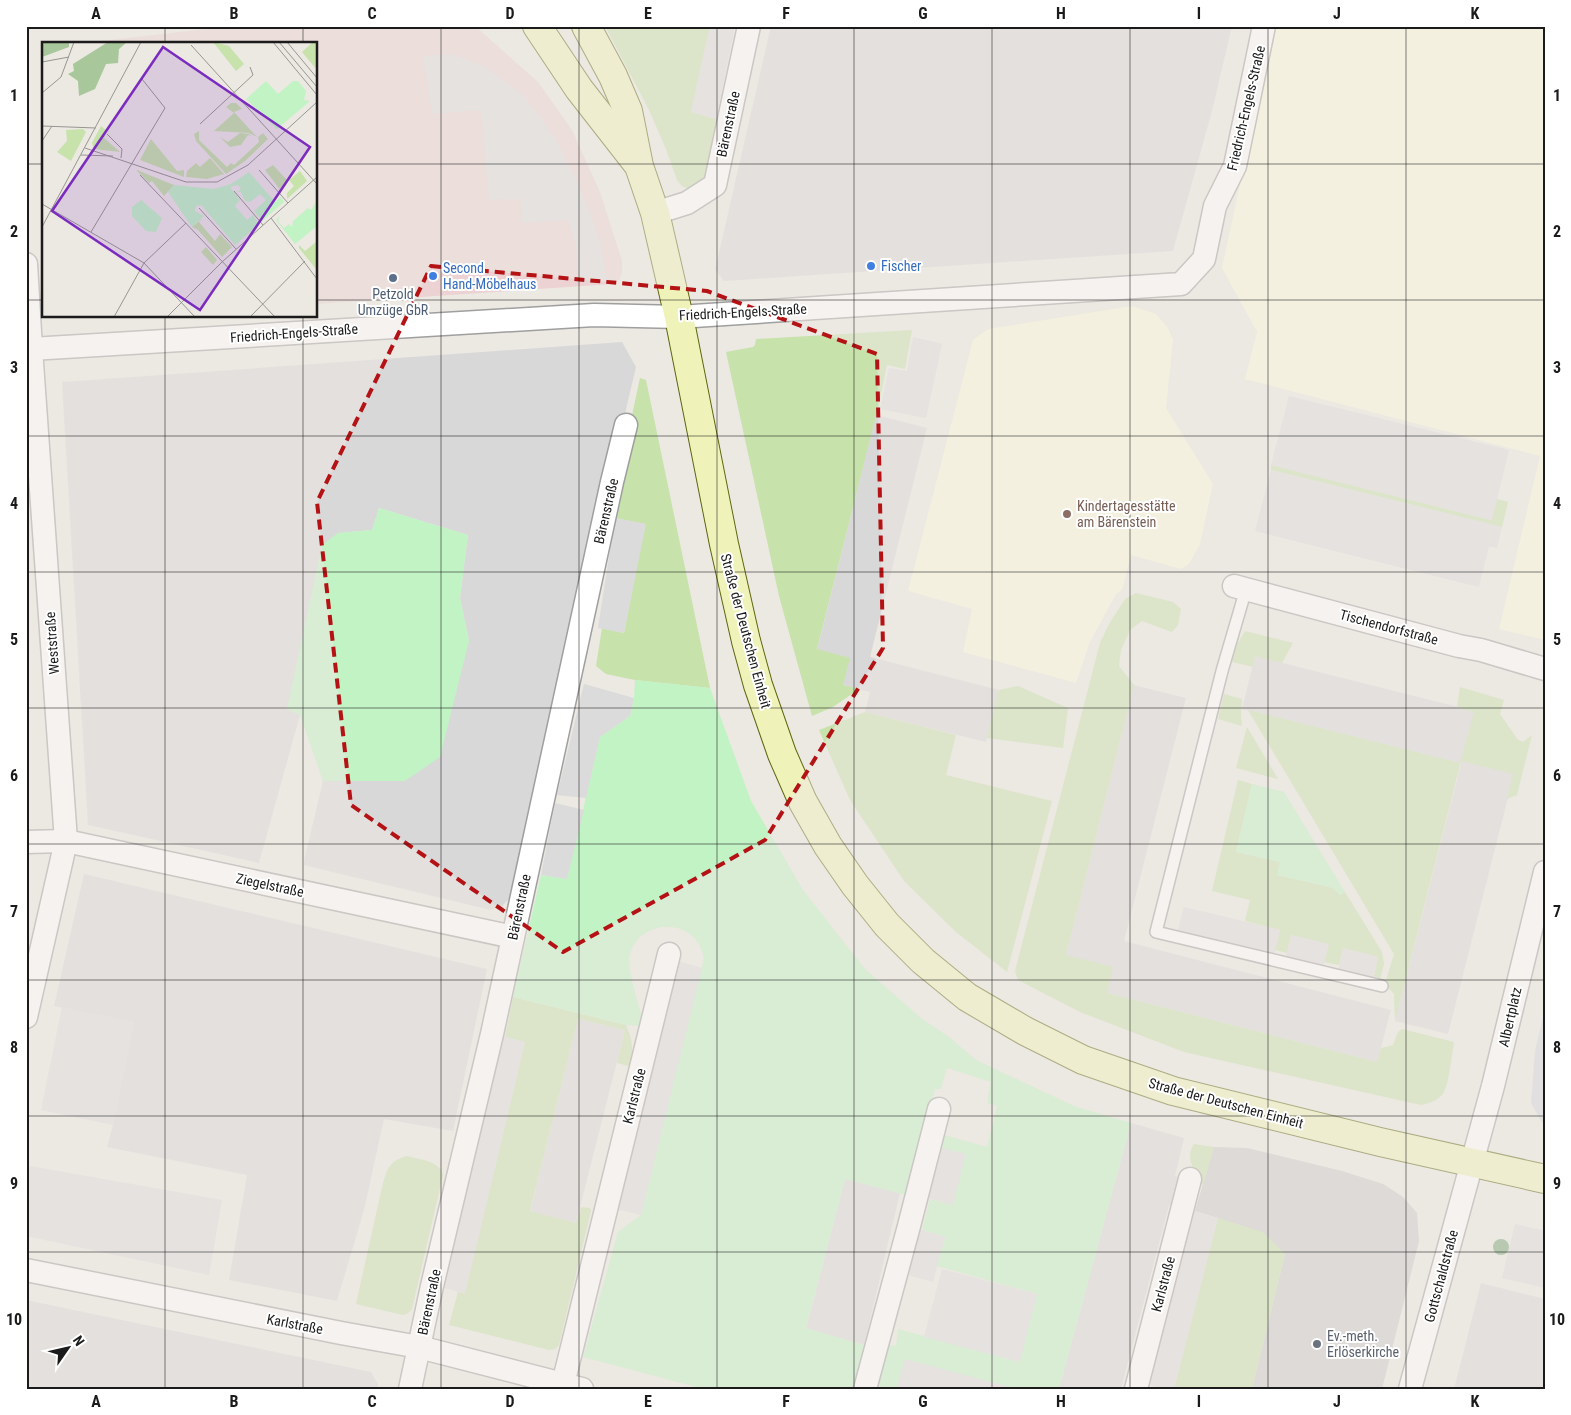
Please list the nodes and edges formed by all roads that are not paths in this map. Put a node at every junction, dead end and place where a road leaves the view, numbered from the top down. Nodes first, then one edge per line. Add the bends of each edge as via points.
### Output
1 (536, 26) edge
2 (586, 26) edge
3 (749, 26) edge
4 (1264, 26) edge
5 (639, 166) junction
6 (655, 213) junction
7 (26, 264) edge
8 (679, 317) junction
9 (31, 349) junction
10 (626, 425) dead end
11 (1240, 588) joint
12 (1545, 669) edge
13 (66, 841) junction
14 (26, 842) edge
15 (1545, 872) edge
16 (1538, 929) edge
17 (513, 937) junction
18 (669, 954) dead end
19 (1382, 986) dead end
20 (26, 1017) edge
21 (938, 1109) dead end
22 (1472, 1162) junction
23 (1190, 1179) dead end
24 (1545, 1179) edge
25 (26, 1270) edge
26 (420, 1347) junction
27 (572, 1386) edge
28 (410, 1389) edge
29 (865, 1389) edge
30 (1136, 1389) edge
31 (1410, 1389) edge

1 - 5 street, Straße der Deutschen Einheit via 578,89
2 - 5 street, Straße der Deutschen Einheit via 628,111
3 - 6 street, Bärenstraße via 715,185 687,203
4 - 8 street, Friedrich-Engels-Straße via 1235,166 1215,206 1204,259 1181,284
5 - 6 street, Straße der Deutschen Einheit
6 - 8 street, Straße der Deutschen Einheit
7 - 9 street, Weststraße
8 - 9 street, Friedrich-Engels-Straße via 594,315
8 - 22 street, Straße der Deutschen Einheit via 724,544 761,693 803,802 833,854 887,925 923,961 967,997 1083,1060 1173,1091
9 - 13 street, Weststraße
10 - 17 street, Bärenstraße
11 - 12 street, Tischendorfstraße
11 - 19 lane via 1156,932
13 - 14 street, Ziegelstraße
13 - 17 street, Ziegelstraße
13 - 20 street, Weststraße
15 - 16 street, Albertplatz
16 - 22 street, Albertplatz
17 - 26 street, Bärenstraße
18 - 27 street, Karlstraße
21 - 29 street
22 - 24 street, Straße der Deutschen Einheit
22 - 31 street, Gottschaldstraße
23 - 30 street, Karlstraße
25 - 26 street, Karlstraße
26 - 27 street, Karlstraße
26 - 28 street, Bärenstraße

